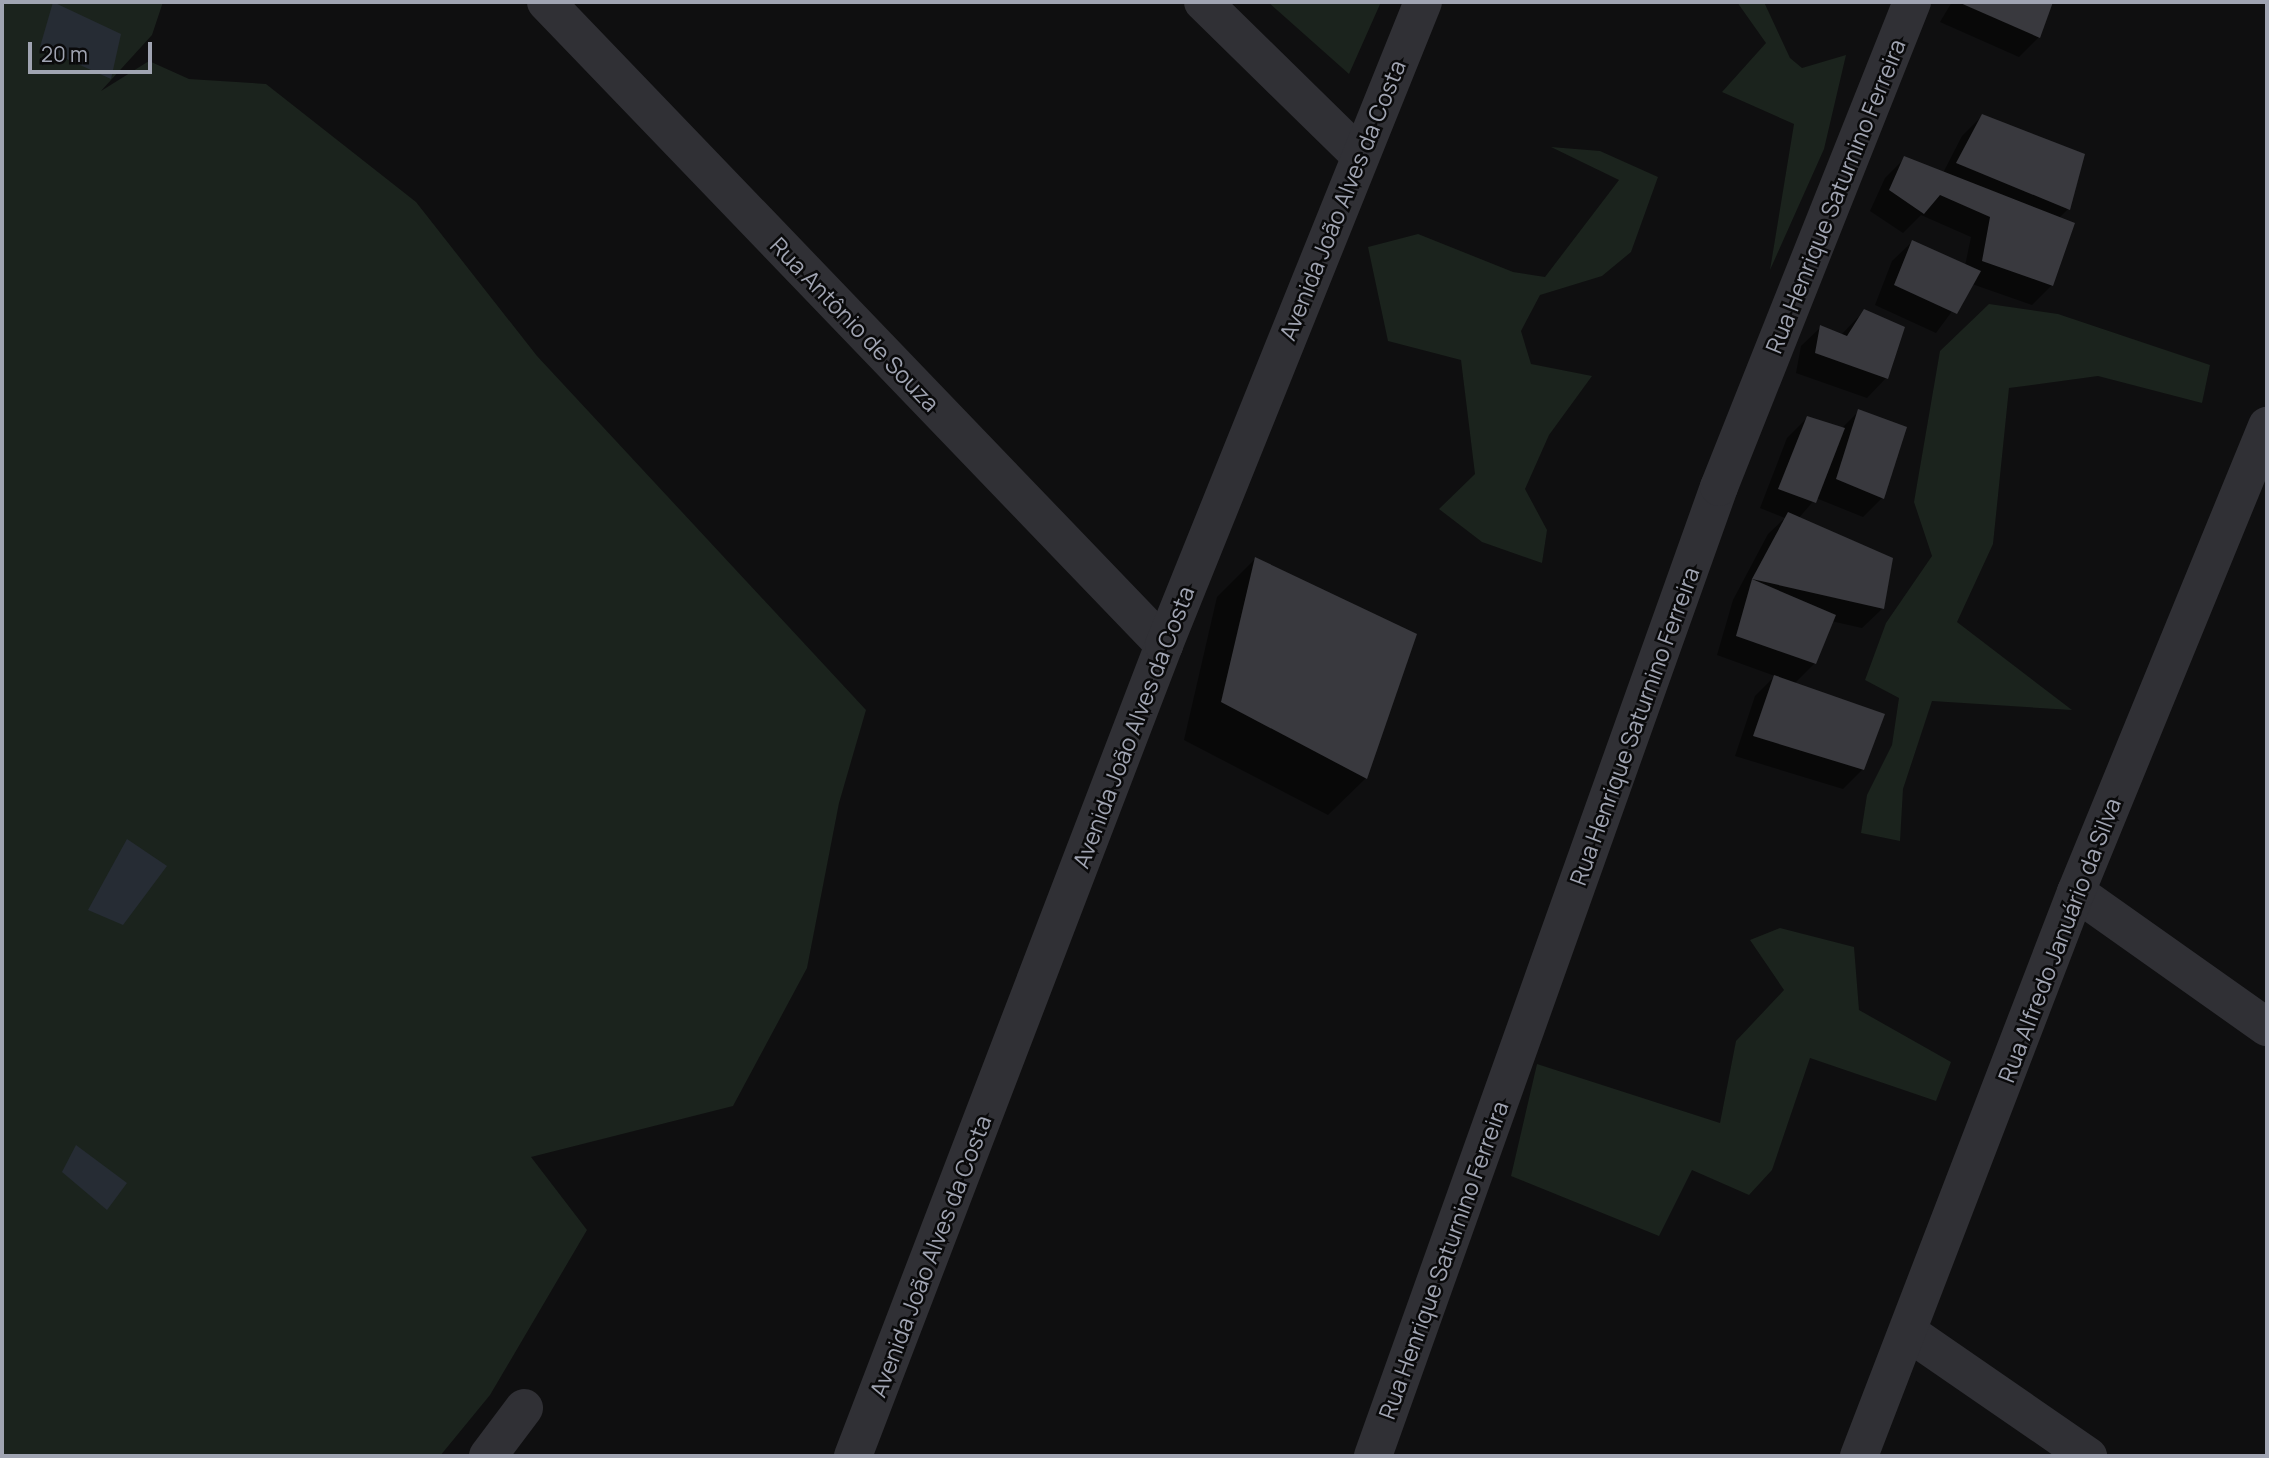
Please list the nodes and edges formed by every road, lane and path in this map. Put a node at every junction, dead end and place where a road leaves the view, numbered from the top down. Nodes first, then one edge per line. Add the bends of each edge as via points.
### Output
1 (545, 2) edge
2 (1203, 2) edge
3 (1423, 2) edge
4 (1912, 2) edge
5 (1359, 155) junction
6 (2267, 426) edge
7 (2261, 466) edge
8 (1164, 645) junction
9 (2076, 892) junction
10 (2267, 1027) edge
11 (1908, 1332) junction
12 (524, 1408) dead end
13 (488, 1456) edge
14 (853, 1456) edge
15 (1373, 1456) edge
16 (1859, 1456) edge
17 (2088, 1456) edge

1 - 8 street, Rua Antônio de Souza
2 - 5 street
3 - 5 street, Avenida João Alves da Costa
4 - 15 street, Rua Henrique Saturnino Ferreira via 1719,488
5 - 8 street, Avenida João Alves da Costa
6 - 7 street, Rua Alfredo Januário da Silva
7 - 9 street, Rua Alfredo Januário da Silva
8 - 14 street, Avenida João Alves da Costa
9 - 10 street
9 - 11 street, Rua Alfredo Januário da Silva
11 - 16 street, Rua Alfredo Januário da Silva
11 - 17 street
12 - 13 street

